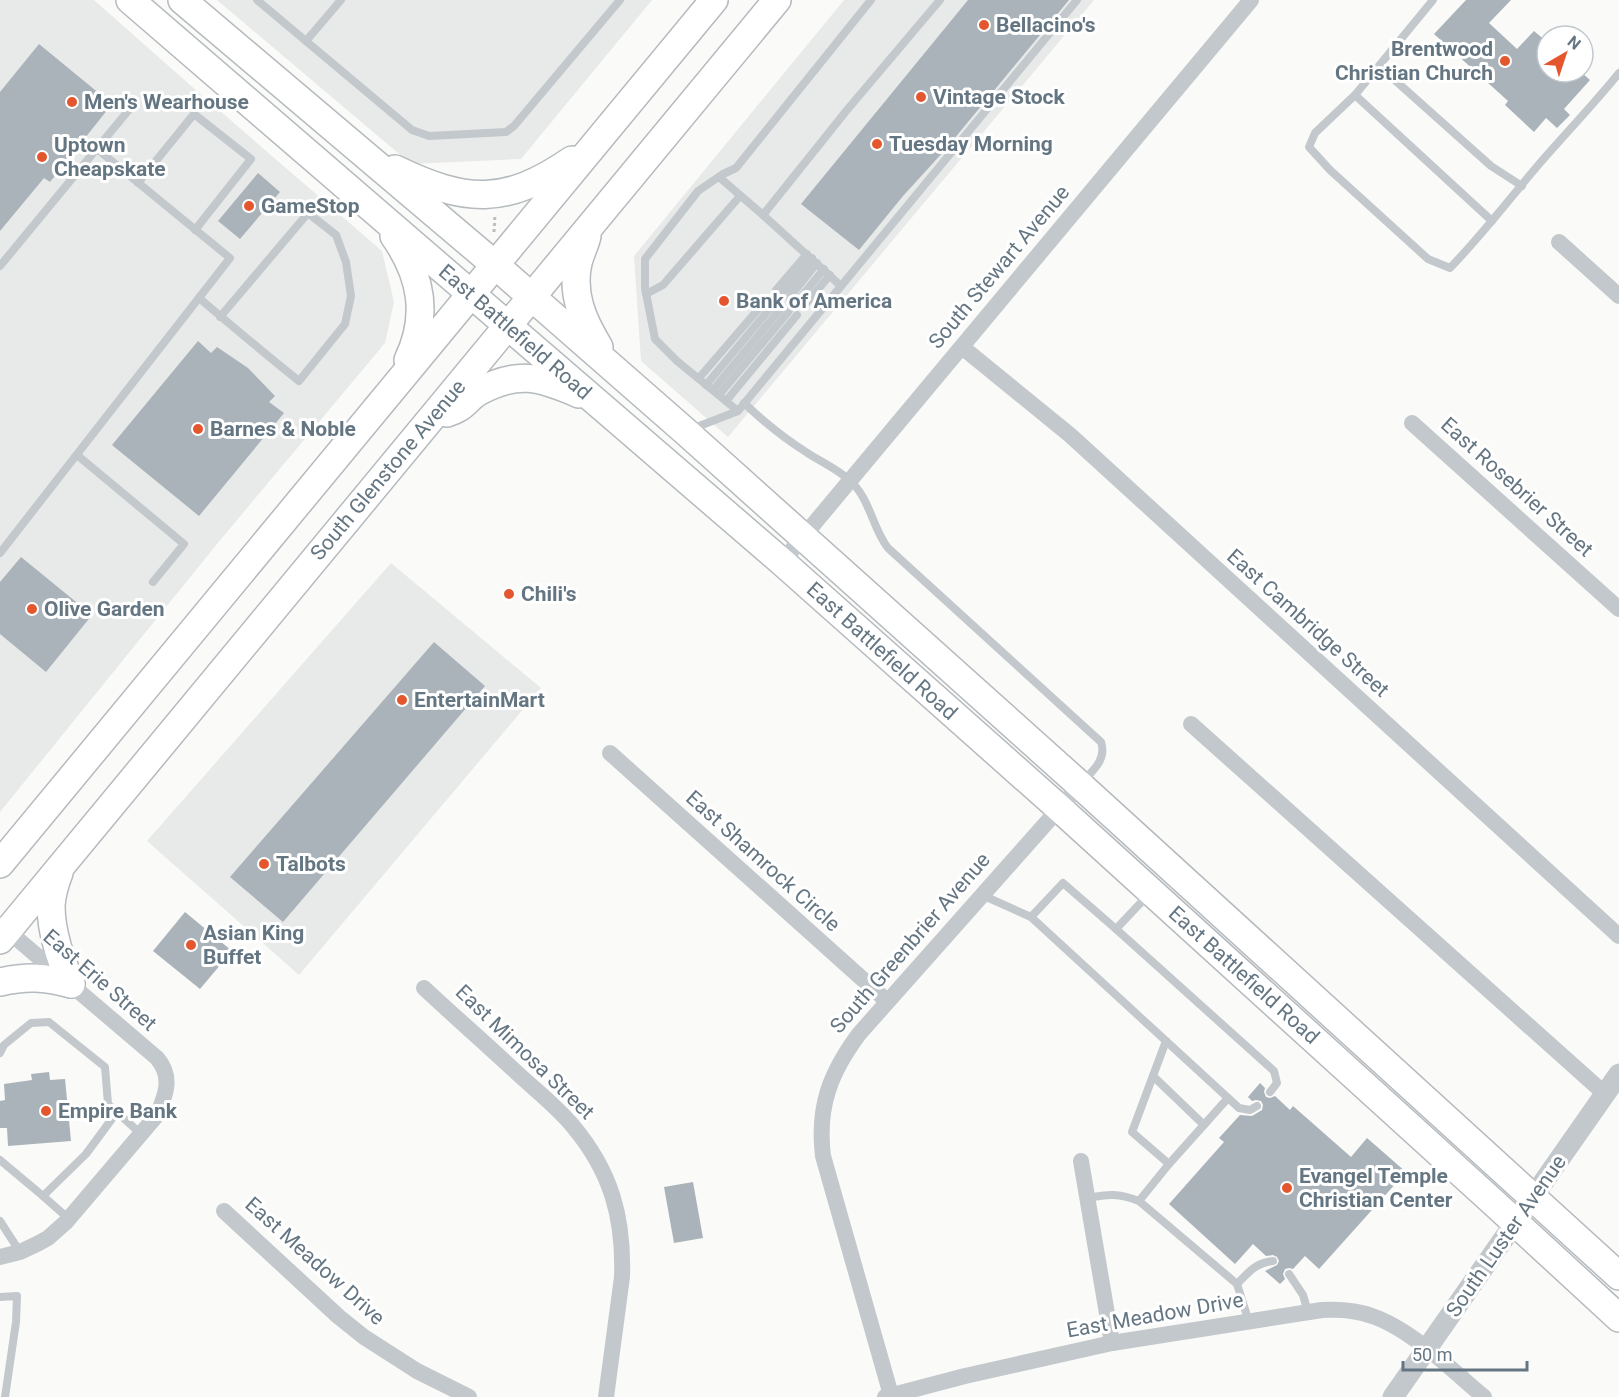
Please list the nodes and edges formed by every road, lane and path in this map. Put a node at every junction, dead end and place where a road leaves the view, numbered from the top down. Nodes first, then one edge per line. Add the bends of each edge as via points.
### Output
1 (130, 0) edge
2 (182, 0) edge
3 (257, 0) edge
4 (341, 0) edge
5 (620, 0) edge
6 (714, 0) edge
7 (777, 0) edge
8 (871, 0) edge
9 (940, 0) edge
10 (1077, 0) edge
11 (1251, 0) edge
12 (1433, 0) edge
13 (306, 41) junction
14 (1379, 66) junction
15 (1619, 73) edge
16 (1355, 95) junction
17 (132, 106) dead end
18 (593, 146) junction
19 (97, 149) junction
20 (366, 155) junction
21 (719, 177) junction
22 (138, 183) junction
23 (1522, 186) junction
24 (740, 196) junction
25 (379, 215) junction
26 (495, 215) dead end
27 (763, 215) junction
28 (1492, 221) junction
29 (591, 225) junction
30 (195, 230) junction
31 (1559, 242) dead end
32 (494, 251) junction
33 (818, 264) junction
34 (0, 266) edge
35 (841, 286) junction
36 (471, 293) junction
37 (646, 294) junction
38 (532, 296) junction
39 (1619, 296) edge
40 (199, 298) junction
41 (789, 298) junction
42 (761, 306) dead end
43 (220, 316) junction
44 (508, 325) junction
45 (962, 347) junction
46 (614, 368) junction
47 (699, 378) junction
48 (396, 386) junction
49 (716, 393) junction
50 (598, 402) junction
51 (744, 403) junction
52 (738, 411) junction
53 (1412, 423) dead end
54 (425, 425) junction
55 (686, 432) junction
56 (76, 455) junction
57 (850, 480) junction
58 (802, 537) junction
59 (0, 553) edge
60 (782, 562) junction
61 (153, 582) dead end
62 (1619, 609) edge
63 (1191, 724) dead end
64 (610, 753) dead end
65 (1080, 785) junction
66 (1059, 808) junction
67 (30, 828) junction
68 (0, 845) edge
69 (0, 864) edge
70 (60, 867) junction
71 (1151, 891) junction
72 (982, 895) junction
73 (1031, 917) junction
74 (1116, 929) junction
75 (3, 932) edge
76 (1619, 936) edge
77 (0, 982) edge
78 (71, 984) junction
79 (424, 988) dead end
80 (887, 1001) junction
81 (1166, 1041) junction
82 (0, 1053) edge
83 (1619, 1074) edge
84 (1153, 1076) junction
85 (1270, 1092) dead end
86 (1605, 1094) junction
87 (1228, 1098) junction
88 (1257, 1106) dead end
89 (117, 1112) junction
90 (1204, 1125) junction
91 (141, 1134) junction
92 (0, 1160) edge
93 (1081, 1161) dead end
94 (1169, 1164) junction
95 (42, 1196) junction
96 (1533, 1197) junction
97 (1088, 1198) junction
98 (1139, 1201) junction
99 (224, 1211) dead end
100 (69, 1219) junction
101 (0, 1221) edge
102 (1516, 1222) junction
103 (20, 1252) junction
104 (0, 1257) edge
105 (1273, 1261) dead end
106 (1289, 1274) dead end
107 (1619, 1276) edge
108 (1237, 1284) junction
109 (0, 1297) edge
110 (1308, 1312) junction
111 (1619, 1318) edge
112 (1249, 1322) junction
113 (1112, 1343) junction
114 (1427, 1349) junction
115 (888, 1396) edge
116 (5, 1397) edge
117 (469, 1397) edge
118 (606, 1397) edge
119 (1393, 1397) edge
120 (1484, 1397) edge

1 - 25 main road, East Battlefield Road
2 - 20 main road, East Battlefield Road
3 - 13 lane
4 - 13 lane
5 - 13 lane via 506,132 422,135
6 - 18 main road
7 - 29 main road, South Glenstone Avenue
8 - 21 lane via 736,168
9 - 27 lane
10 - 35 lane
11 - 45 street, South Stewart Avenue
12 - 14 lane
14 - 16 lane
14 - 23 lane via 1491,166
15 - 23 lane
16 - 28 lane
16 - 28 lane via 1316,133 1309,147 1330,170 1428,259 1449,268
17 - 19 lane
18 - 20 main road via 532,183 493,195 438,188
18 - 32 main road
19 - 22 lane
19 - 34 lane
20 - 32 main road, East Battlefield Road
21 - 24 lane
21 - 37 lane via 698,191 645,259
22 - 30 lane
22 - 30 lane via 194,114 251,159
23 - 28 lane
24 - 27 lane
24 - 37 lane via 663,285
25 - 36 main road, East Battlefield Road
25 - 48 main road via 408,260 417,279 420,299 416,344
26 - 32 path
27 - 33 lane
29 - 38 main road, South Glenstone Avenue
29 - 46 main road via 579,261 576,297 589,328
30 - 40 lane via 230,258
31 - 39 street
32 - 36 main road
32 - 38 main road, East Battlefield Road
33 - 35 lane
33 - 41 lane
33 - 41 lane
33 - 41 lane
35 - 51 lane
36 - 44 main road, East Battlefield Road
36 - 48 main road
37 - 47 lane via 655,339
38 - 44 main road, South Glenstone Avenue
38 - 46 main road, East Battlefield Road
40 - 43 lane
40 - 56 lane
42 - 47 lane
43 - 43 lane via 299,381 345,324 351,296 346,262 336,235 308,213
44 - 50 main road, East Battlefield Road
44 - 54 main road, South Glenstone Avenue
45 - 57 street, South Stewart Avenue
45 - 76 street, East Cambridge Street via 1070,435
46 - 55 main road, East Battlefield Road
47 - 49 lane
48 - 67 main road
49 - 49 lane via 785,310
49 - 52 lane
50 - 54 main road via 554,383 528,377 509,379 476,393 460,407
50 - 60 main road, East Battlefield Road
51 - 52 lane
51 - 57 lane via 803,450
52 - 55 lane
53 - 62 street, East Rosebrier Street
54 - 70 main road, South Glenstone Avenue
55 - 58 main road, East Battlefield Road
56 - 59 lane
56 - 61 lane via 184,544
57 - 58 street, South Stewart Avenue
57 - 65 lane via 888,548 1101,742 1098,765
58 - 60 street, South Stewart Avenue
58 - 65 main road, East Battlefield Road
60 - 66 main road, East Battlefield Road
63 - 86 street
64 - 80 street, East Shamrock Circle
65 - 66 street, South Greenbrier Avenue
65 - 96 main road, East Battlefield Road
66 - 71 main road, East Battlefield Road
66 - 72 street, South Greenbrier Avenue
67 - 68 main road
67 - 69 main road
70 - 75 main road, South Glenstone Avenue
70 - 78 main road via 51,905 61,959
71 - 74 lane
71 - 102 main road, East Battlefield Road
72 - 73 lane
72 - 80 street, South Greenbrier Avenue
73 - 74 lane via 1063,883
73 - 81 lane
74 - 85 lane via 1274,1071 1277,1083
75 - 78 street, East Erie Street
77 - 78 main road via 36,977
78 - 91 street, East Erie Street via 157,1058 166,1074 164,1101
79 - 118 street, East Mimosa Street via 571,1123 605,1177 620,1222 623,1258
80 - 115 street, South Greenbrier Avenue via 836,1069 826,1098 821,1135 826,1169
81 - 84 lane
81 - 87 lane
82 - 89 lane via 31,1023 49,1022 105,1067 108,1104
83 - 86 street, South Luster Avenue
84 - 90 lane
84 - 94 lane via 1132,1132
86 - 96 street, South Luster Avenue
87 - 88 lane via 1239,1108 1250,1110
87 - 90 lane
89 - 91 lane
89 - 95 lane via 86,1154
90 - 94 lane
91 - 100 street
92 - 95 lane
93 - 97 street
94 - 98 lane
95 - 100 lane
96 - 102 street, South Luster Avenue
96 - 107 main road, East Battlefield Road
97 - 98 lane via 1110,1194
97 - 113 street
98 - 108 lane
99 - 117 street, East Meadow Drive via 363,1336 417,1371
100 - 103 street via 48,1238
101 - 103 lane
102 - 111 main road, East Battlefield Road
102 - 114 street, South Luster Avenue
103 - 104 street
105 - 108 lane via 1262,1262
106 - 110 lane via 1303,1295
108 - 112 lane
109 - 116 lane via 17,1296
110 - 112 street, East Meadow Drive
110 - 114 street, East Meadow Drive via 1348,1310 1373,1316
112 - 113 street, East Meadow Drive
113 - 115 street, East Meadow Drive
114 - 119 street, South Luster Avenue
114 - 120 street, East Meadow Drive

